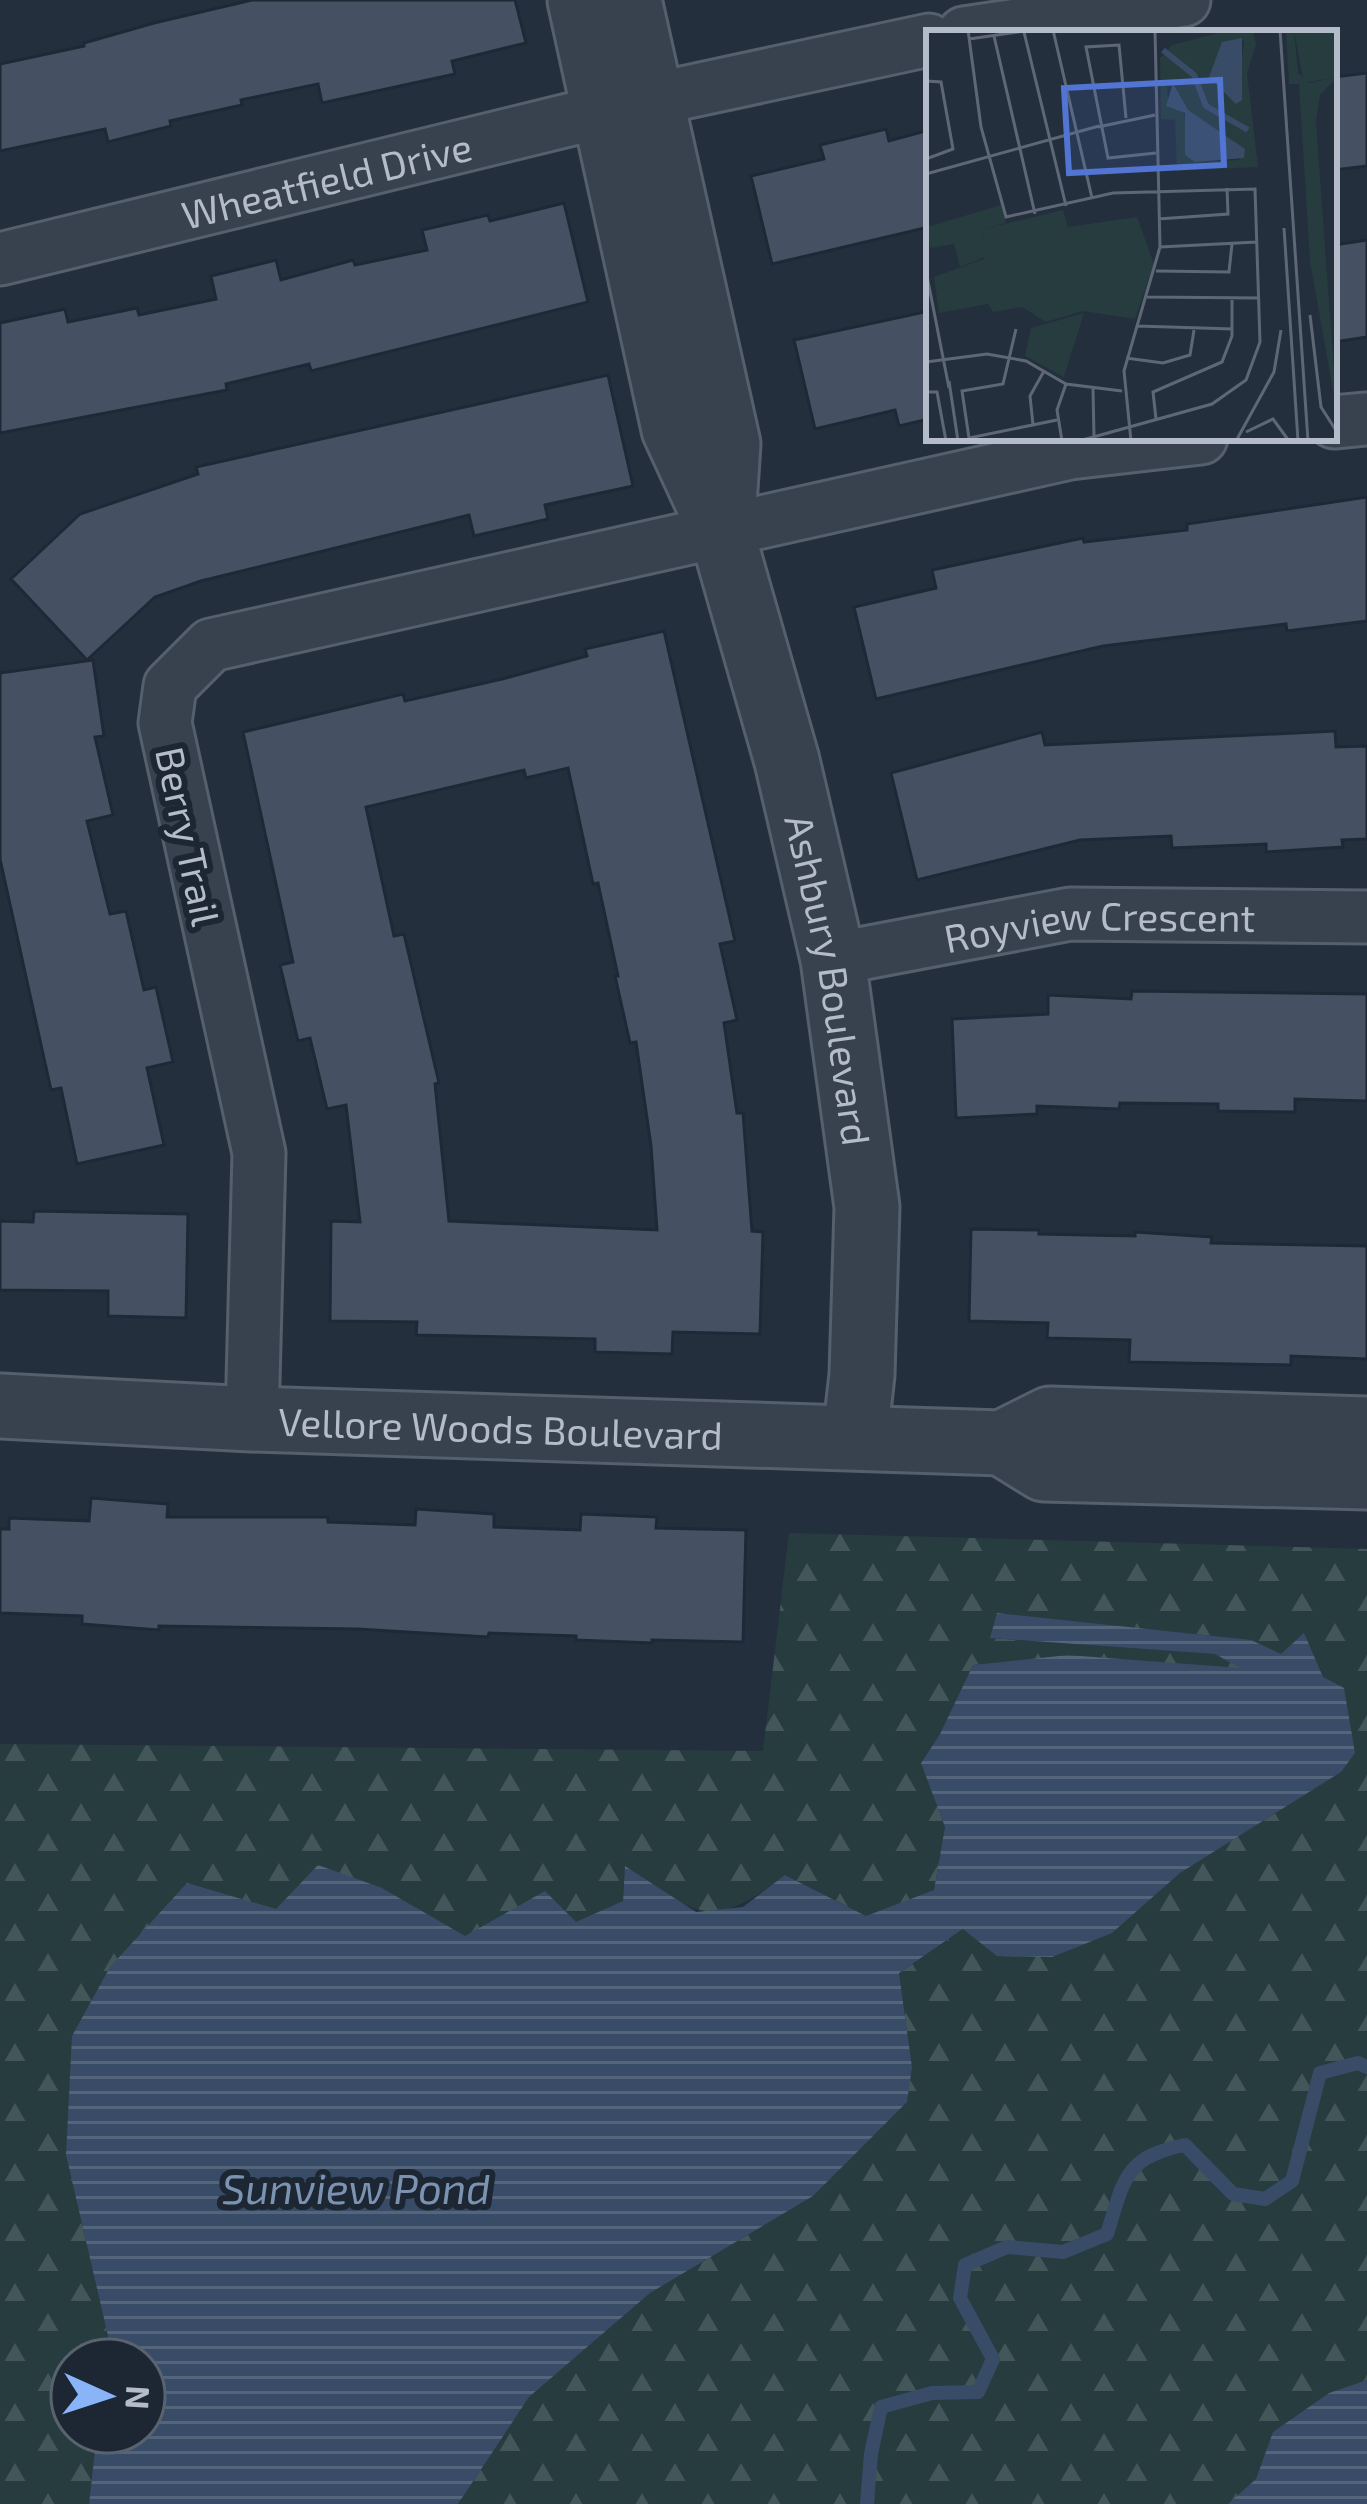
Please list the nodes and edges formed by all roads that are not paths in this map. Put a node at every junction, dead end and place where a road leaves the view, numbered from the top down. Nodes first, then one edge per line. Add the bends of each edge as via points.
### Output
1 (580, 0) edge
2 (628, 0) edge
3 (1184, 0) edge
4 (984, 30) edge
5 (926, 41) edge
6 (627, 105) junction
7 (0, 259) edge
8 (1367, 418) edge
9 (1337, 422) edge
10 (1175, 441) edge
11 (722, 532) junction
12 (1367, 916) edge
13 (833, 959) junction
14 (0, 1406) edge
15 (252, 1419) junction
16 (1367, 1429) edge
17 (854, 1436) junction
18 (1002, 1442) junction
19 (1367, 1477) edge

1 - 6 street, Ashbury Boulevard
2 - 6 street, Ashbury Boulevard
3 - 4 street
5 - 6 street, Wheatfield Drive
6 - 7 street, Wheatfield Drive
6 - 11 street, Ashbury Boulevard via 728,444
8 - 9 street
10 - 11 street via 1070,453
11 - 13 street, Ashbury Boulevard
11 - 15 street, Berry Trail via 211,645 170,686 165,723 259,1153
12 - 13 street, Royview Crescent via 1070,914
13 - 17 street, Ashbury Boulevard via 866,1207
14 - 15 street, Vellore Woods Boulevard
15 - 17 street, Vellore Woods Boulevard
16 - 18 street, Vellore Woods Boulevard via 1050,1419
17 - 18 street, Vellore Woods Boulevard
18 - 19 street, Vellore Woods Boulevard via 1044,1468

